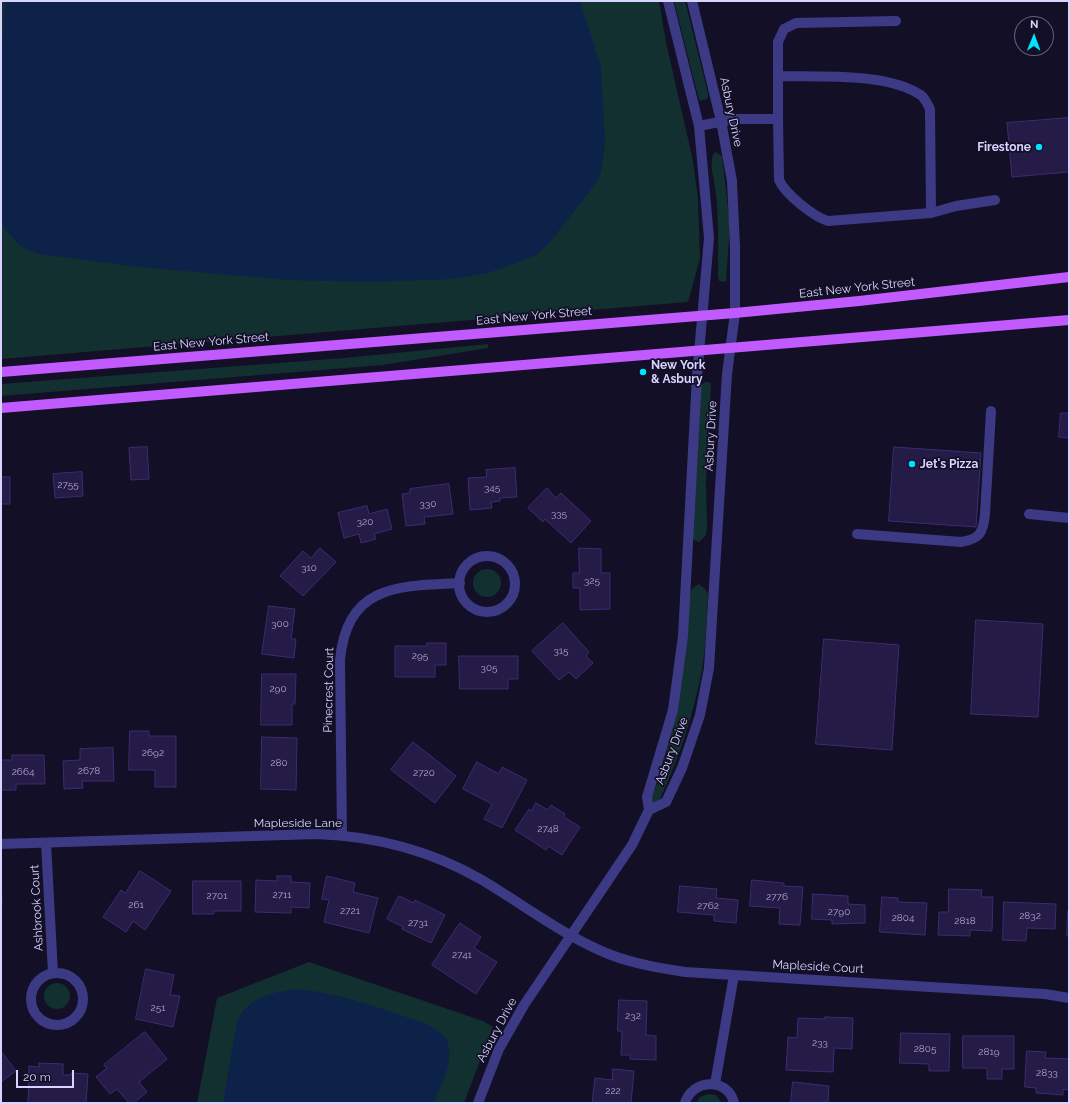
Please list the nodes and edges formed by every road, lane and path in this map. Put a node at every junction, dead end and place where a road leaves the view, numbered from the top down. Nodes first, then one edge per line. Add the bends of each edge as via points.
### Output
1 (668, 1) edge
2 (692, 1) edge
3 (896, 22) dead end
4 (778, 76) junction
5 (778, 119) junction
6 (721, 121) junction
7 (699, 126) junction
8 (995, 200) dead end
9 (931, 213) junction
10 (1069, 277) edge
11 (735, 313) junction
12 (702, 316) junction
13 (1069, 320) edge
14 (731, 349) junction
15 (699, 350) junction
16 (1, 372) edge
17 (1, 408) edge
18 (991, 410) dead end
19 (1029, 514) dead end
20 (1069, 518) edge
21 (857, 534) dead end
22 (460, 583) junction
23 (649, 810) junction
24 (342, 835) junction
25 (46, 843) junction
26 (1, 844) edge
27 (572, 935) junction
28 (53, 973) junction
29 (734, 975) junction
30 (1069, 998) edge
31 (715, 1084) junction
32 (478, 1103) edge
33 (685, 1103) edge
34 (734, 1103) edge

1 - 7 street, Asbury Drive
2 - 6 street, Asbury Drive
3 - 4 street via 796,23 784,30 778,42
4 - 5 street
4 - 9 street via 869,78 904,88 923,97 930,109
5 - 6 street
5 - 9 street via 779,180 782,188 820,219 828,221
6 - 7 street
6 - 11 street, Asbury Drive via 732,181 736,247
7 - 12 street, Asbury Drive via 709,238
8 - 9 street
10 - 11 main road, East New York Street
11 - 12 main road, East New York Street
11 - 14 street, Asbury Drive
12 - 15 street, Asbury Drive
12 - 16 main road, East New York Street
13 - 14 main road
14 - 15 main road
14 - 23 street, Asbury Drive via 727,374 709,668 700,715 682,768 666,802
15 - 17 main road
15 - 23 street, Asbury Drive via 683,636 673,710 647,797
18 - 21 street via 986,514 979,535 973,540 961,542
19 - 20 street
22 - 22 street via 465,600 480,610 489,611 506,604 515,589 515,580 507,564 499,558 490,556 481,556 466,566 461,574
22 - 24 street, Pinecrest Court via 407,586 384,592 369,599 350,621 340,660
23 - 27 street, Asbury Drive via 632,845
24 - 25 street, Mapleside Lane
24 - 27 street, Mapleside Lane via 384,842 450,864 481,879
25 - 26 street, Mapleside Lane
25 - 28 street, Ashbrook Court
27 - 29 street, Mapleside Court via 611,955 643,965 685,972
27 - 32 street, Asbury Drive via 524,1005 499,1049
28 - 28 street via 38,980 32,992 31,1005 34,1013 44,1021 56,1025 65,1024 79,1013 83,997 81,989 70,976
29 - 30 street, Mapleside Court via 1045,994
29 - 31 street
31 - 33 street via 698,1087 691,1092
31 - 34 street via 729,1093

